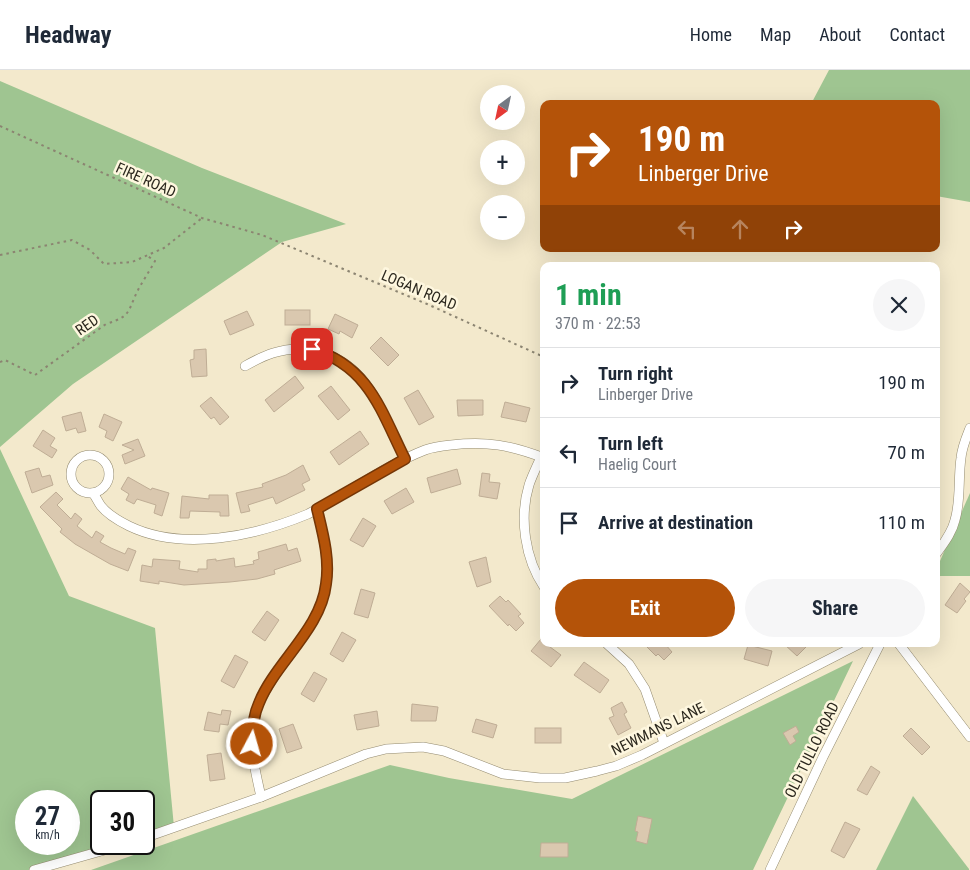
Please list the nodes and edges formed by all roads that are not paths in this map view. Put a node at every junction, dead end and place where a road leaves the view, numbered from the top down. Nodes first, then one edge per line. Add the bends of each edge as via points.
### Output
1 (245, 366) dead end
2 (970, 428) edge
3 (540, 456) edge
4 (405, 459) junction
5 (540, 463) edge
6 (94, 493) junction
7 (317, 509) junction
8 (940, 548) edge
9 (540, 582) edge
10 (610, 647) edge
11 (853, 647) edge
12 (878, 647) edge
13 (901, 647) edge
14 (970, 737) edge
15 (664, 743) junction
16 (261, 797) junction
17 (155, 834) edge
18 (90, 854) edge
19 (34, 870) edge
20 (770, 870) edge

1 - 4 street via 274,352 312,349 329,354 357,374 370,390
2 - 8 street via 960,458 958,510 949,535
3 - 4 street via 503,444 476,442 426,449
4 - 7 street
5 - 9 street via 529,485 524,519 532,564
6 - 6 street via 104,487 110,475 109,469 102,458 84,455 74,463 70,475 81,491
6 - 7 street via 101,506 121,522 160,537 182,540 248,534 292,521
7 - 16 street via 326,549 326,585 309,627 259,703 252,744
10 - 15 street via 629,664 646,689
11 - 15 street, NEWMANS LANE
12 - 20 street, OLD TULLO ROAD
13 - 14 street
15 - 16 street, NEWMANS LANE via 616,766 566,778 503,774 444,750 386,749 366,754
16 - 17 street, NEWMANS LANE
18 - 19 street

